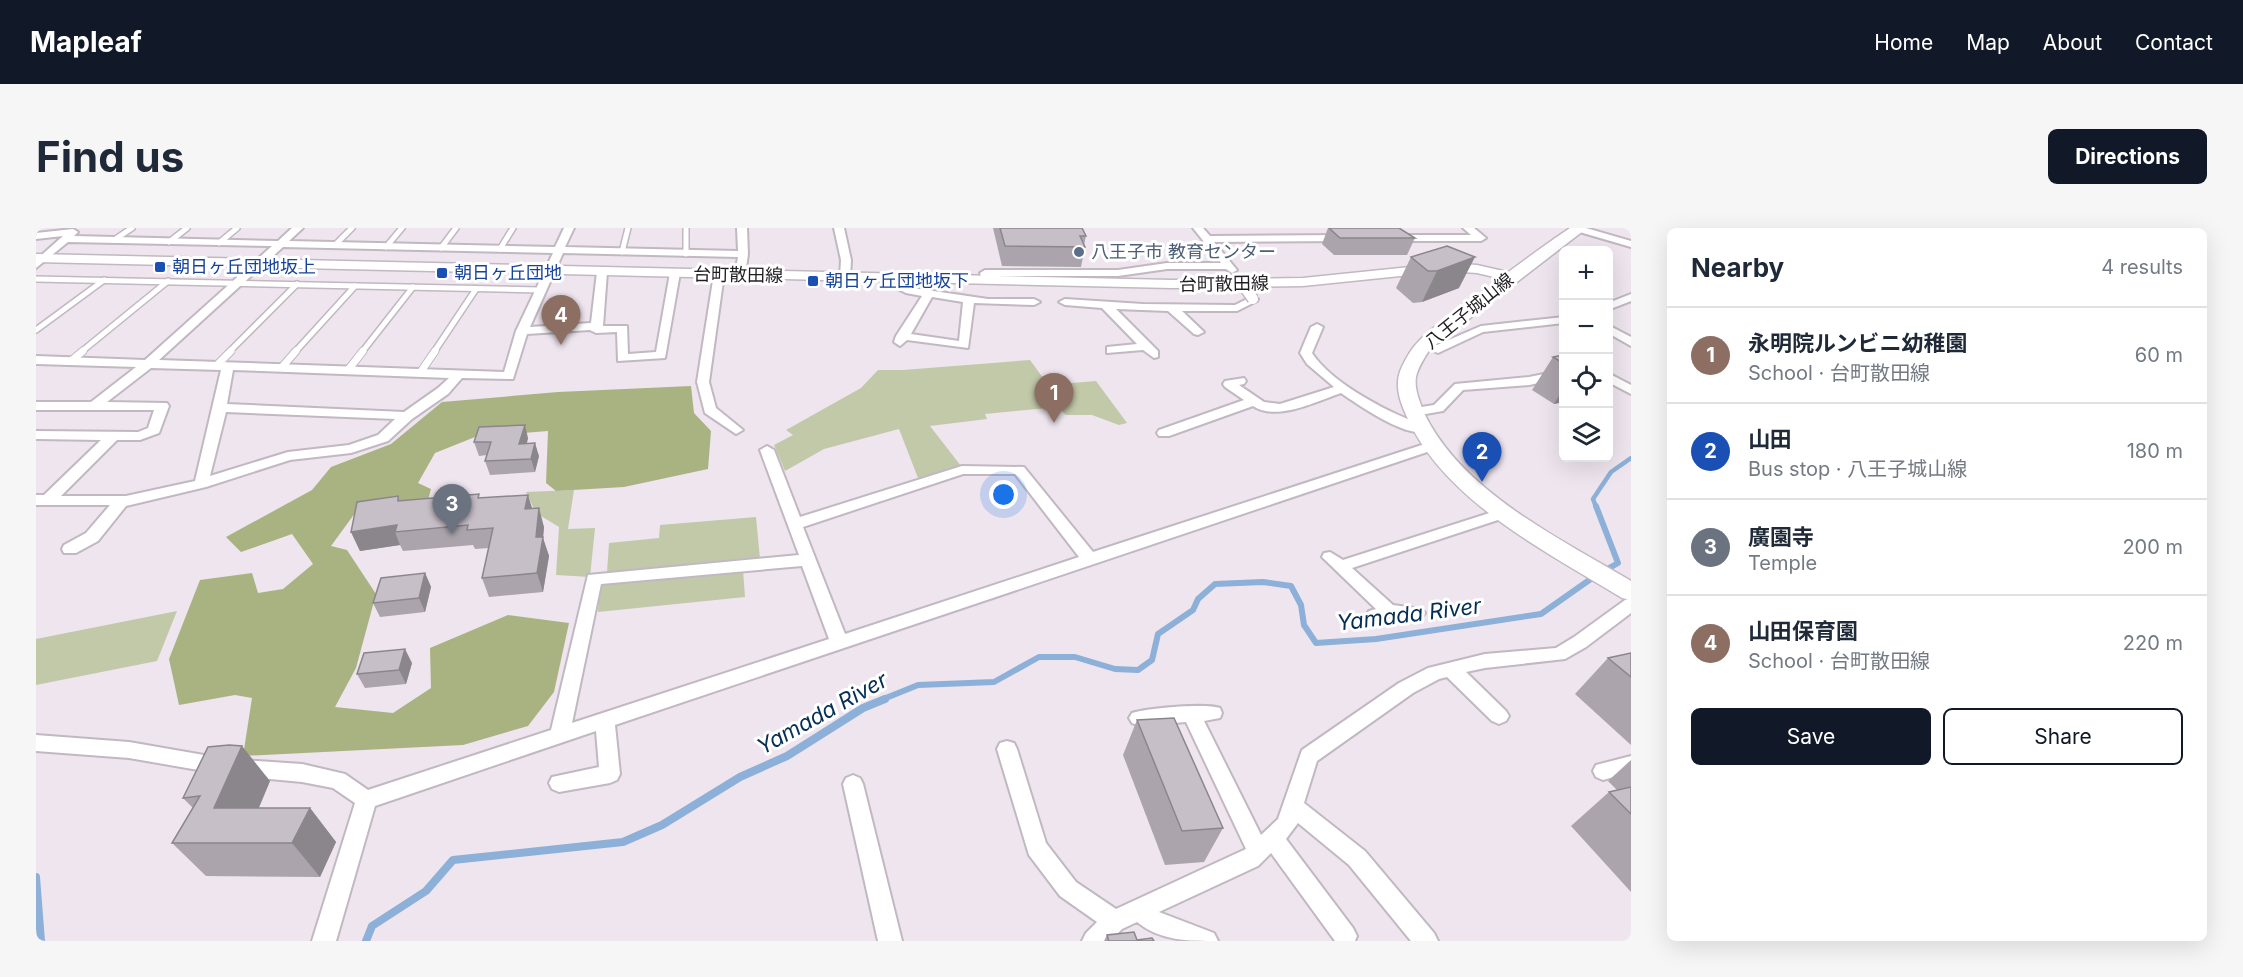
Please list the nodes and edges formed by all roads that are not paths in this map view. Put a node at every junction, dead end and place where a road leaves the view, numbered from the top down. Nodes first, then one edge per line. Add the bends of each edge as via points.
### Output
1 (132, 228) edge
2 (187, 228) edge
3 (237, 228) edge
4 (298, 228) edge
5 (352, 228) edge
6 (402, 228) edge
7 (456, 228) edge
8 (513, 228) edge
9 (569, 228) edge
10 (628, 228) edge
11 (686, 228) edge
12 (742, 228) edge
13 (839, 228) edge
14 (1198, 228) edge
15 (1468, 228) edge
16 (1580, 228) edge
17 (73, 233) edge
18 (36, 236) edge
19 (1361, 238) edge
20 (1385, 238) edge
21 (1206, 239) junction
22 (114, 240) junction
23 (169, 242) junction
24 (219, 243) junction
25 (281, 244) junction
26 (1631, 244) edge
27 (335, 245) junction
28 (386, 247) junction
29 (441, 248) junction
30 (500, 249) junction
31 (558, 251) junction
32 (622, 252) junction
33 (686, 254) junction
34 (743, 254) junction
35 (39, 260) edge
36 (260, 263) junction
37 (1228, 266) junction
38 (550, 270) junction
39 (603, 272) junction
40 (675, 273) junction
41 (719, 274) junction
42 (740, 275) junction
43 (845, 277) junction
44 (1511, 277) junction
45 (899, 278) junction
46 (36, 279) edge
47 (104, 280) junction
48 (987, 280) junction
49 (168, 282) junction
50 (238, 283) junction
51 (297, 284) junction
52 (355, 286) junction
53 (412, 287) junction
54 (476, 289) junction
55 (539, 290) junction
56 (929, 293) junction
57 (1631, 297) edge
58 (969, 298) junction
59 (1034, 302) dead end
60 (1065, 302) dead end
61 (1106, 305) junction
62 (1613, 305) edge
63 (1172, 308) junction
64 (1559, 320) edge
65 (597, 326) junction
66 (1317, 327) dead end
67 (36, 330) edge
68 (522, 330) junction
69 (1613, 331) edge
70 (1198, 332) dead end
71 (1631, 342) edge
72 (1424, 345) junction
73 (1111, 350) dead end
74 (36, 360) edge
75 (71, 361) junction
76 (149, 363) junction
77 (223, 365) junction
78 (282, 367) junction
79 (348, 370) junction
80 (420, 373) junction
81 (459, 374) junction
82 (1559, 375) edge
83 (1613, 380) edge
84 (1240, 381) dead end
85 (1343, 388) junction
86 (1631, 390) edge
87 (1255, 401) junction
88 (36, 406) edge
89 (94, 406) junction
90 (220, 408) junction
91 (407, 416) junction
92 (1418, 421) junction
93 (736, 430) dead end
94 (1164, 433) dead end
95 (114, 435) junction
96 (38, 437) edge
97 (1434, 445) junction
98 (767, 450) dead end
99 (201, 484) junction
100 (42, 500) edge
101 (122, 501) junction
102 (1505, 513) junction
103 (795, 525) junction
104 (70, 549) dead end
105 (1089, 558) junction
106 (808, 560) junction
107 (1631, 592) edge
108 (1631, 604) edge
109 (1416, 613) dead end
110 (839, 642) junction
111 (1451, 669) junction
112 (1213, 713) dead end
113 (1191, 714) junction
114 (1499, 716) dead end
115 (1139, 717) edge
116 (605, 720) junction
117 (560, 735) junction
118 (36, 743) edge
119 (1007, 749) dead end
120 (1631, 764) edge
121 (1603, 771) dead end
122 (558, 783) dead end
123 (853, 784) dead end
124 (366, 800) junction
125 (1293, 807) junction
126 (1266, 844) junction
127 (1140, 910) junction
128 (1114, 921) junction
129 (1345, 936) dead end
130 (324, 941) edge
131 (890, 941) edge
132 (1094, 941) edge
133 (1206, 941) edge
134 (1426, 941) edge

1 - 22 lane
2 - 23 lane
3 - 24 lane
4 - 25 street
5 - 27 lane
6 - 28 lane
7 - 29 lane
8 - 30 lane
9 - 31 street
10 - 32 lane
11 - 33 lane
12 - 34 street
13 - 43 street via 846,260
14 - 21 street
15 - 20 street via 1481,238
16 - 26 street
16 - 44 main road, 八王子城山線
17 - 18 street
17 - 22 street
17 - 35 street
19 - 21 street
21 - 37 street
22 - 23 street
23 - 24 street
24 - 25 street
25 - 27 street
25 - 36 street
27 - 28 street
28 - 29 street
29 - 30 street
30 - 31 street
31 - 32 street
31 - 38 street
32 - 33 street
33 - 34 street
34 - 42 street
35 - 36 street, 台町散田線
36 - 38 street, 台町散田線
36 - 50 street
37 - 48 street via 1167,266 1118,273 985,273
37 - 63 street, bridge via 1253,299 1237,308
38 - 39 street, 台町散田線
38 - 55 street
39 - 40 street, 台町散田線
39 - 65 street
40 - 41 street, 台町散田線
40 - 65 street via 661,355 622,358 623,328 596,330
41 - 42 street, 台町散田線
41 - 93 street via 702,382 710,410
42 - 43 street, 台町散田線
43 - 45 street, 台町散田線
44 - 48 street, 台町散田線 via 1449,267 1364,278 1249,285
44 - 72 main road, 八王子城山線
45 - 48 street, 台町散田線
45 - 56 street via 903,289
46 - 47 lane
47 - 49 lane
47 - 67 lane
49 - 50 lane
49 - 75 lane
50 - 51 lane
50 - 76 street
51 - 52 lane
51 - 77 lane
52 - 53 lane
52 - 78 lane
53 - 54 lane
53 - 79 lane
54 - 55 lane
54 - 80 lane
55 - 68 street
56 - 58 street
56 - 58 street via 901,339 964,345
57 - 62 street
58 - 59 street
60 - 61 street
61 - 63 street
61 - 73 street via 1150,350
63 - 70 street
64 - 72 street via 1480,329 1438,349
65 - 68 street
66 - 85 street via 1307,357
68 - 81 street via 509,376
69 - 71 street
72 - 92 main road, 八王子城山線 via 1407,378
74 - 75 street
75 - 76 street
76 - 77 street
76 - 89 street
77 - 78 street
77 - 90 street
78 - 79 street
79 - 80 street
80 - 81 street
81 - 91 street via 443,391
82 - 92 street via 1459,387
83 - 86 street
84 - 87 street via 1229,384
85 - 87 street via 1281,408 1262,406
85 - 92 street via 1402,424
87 - 94 street
88 - 89 street
89 - 95 street via 162,406 154,430 140,436
90 - 91 street
90 - 99 street
91 - 99 street via 383,438 351,449 288,456
92 - 97 main road, 八王子城山線
95 - 96 street
95 - 100 street
97 - 102 main road, 八王子城山線 via 1474,488
97 - 105 street
98 - 103 street
99 - 101 street
100 - 101 street
101 - 104 street via 92,537
102 - 107 main road, 八王子城山線
102 - 109 street via 1336,562 1382,613
103 - 105 street via 962,470 1019,470
103 - 106 street
105 - 110 street
106 - 110 street
106 - 117 street via 594,579
108 - 111 street via 1558,654 1485,661
110 - 116 street
111 - 114 street
111 - 125 street via 1406,688 1309,756
112 - 113 street
113 - 115 street
113 - 126 street
116 - 117 street
116 - 122 street via 610,774
117 - 124 street
118 - 124 street via 129,750 227,767 302,773 338,780
119 - 128 street via 1037,848 1068,889
120 - 121 street
123 - 131 street
124 - 130 street
125 - 126 street via 1287,824
125 - 134 street via 1357,858
126 - 127 street via 1250,859
126 - 129 street
127 - 128 street
127 - 133 street via 1155,924
128 - 132 street

